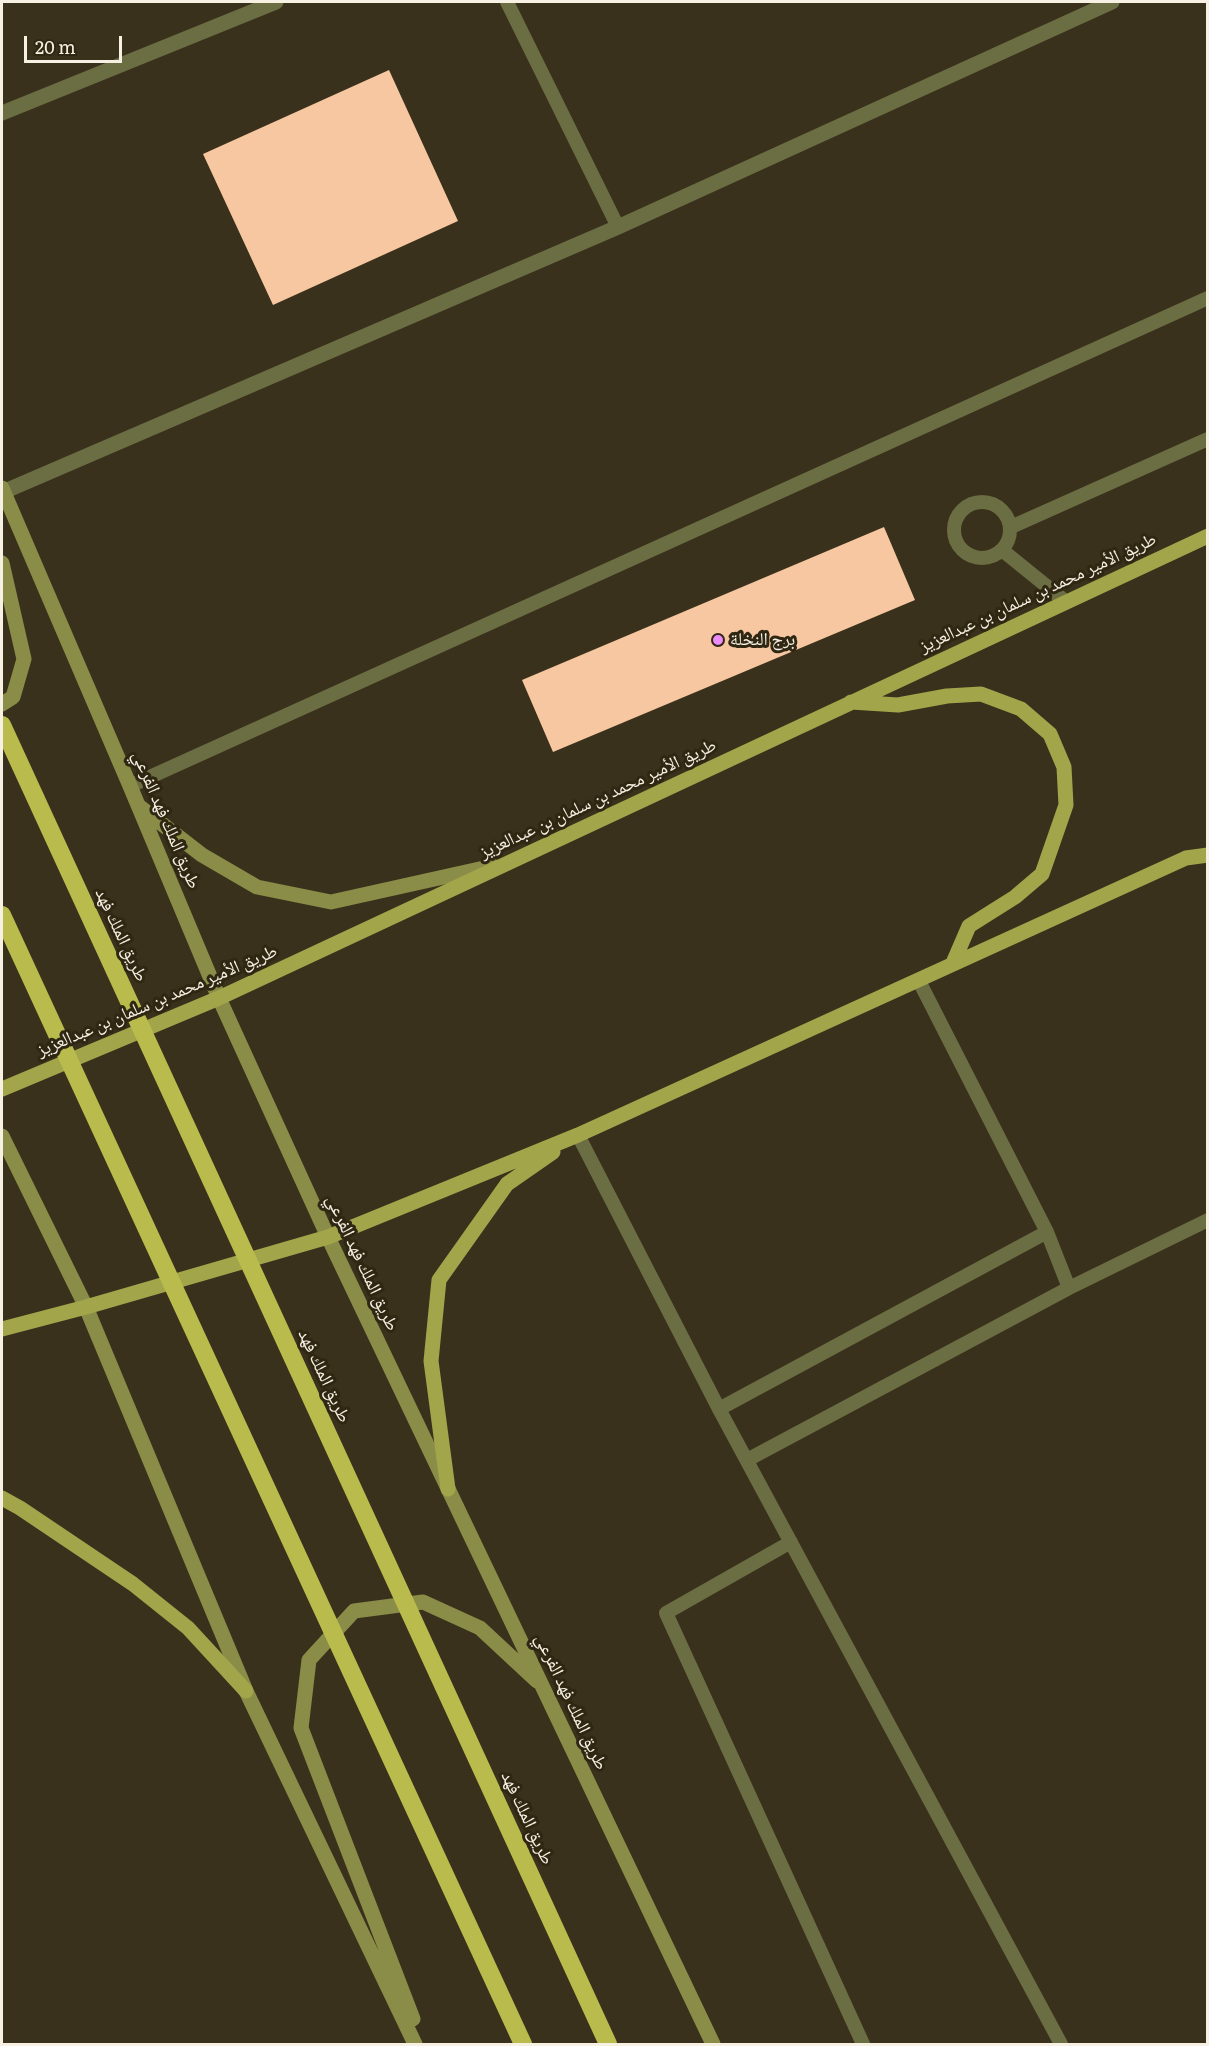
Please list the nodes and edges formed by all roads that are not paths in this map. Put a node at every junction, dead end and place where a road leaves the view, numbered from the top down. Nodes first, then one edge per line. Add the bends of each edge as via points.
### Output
1 (276, 2) edge
2 (507, 2) edge
3 (1113, 2) edge
4 (2, 113) edge
5 (618, 227) junction
6 (1208, 298) edge
7 (1208, 439) edge
8 (2, 490) edge
9 (1011, 527) junction
10 (1208, 536) edge
11 (1002, 550) junction
12 (2, 563) edge
13 (1065, 601) junction
14 (848, 702) junction
15 (2, 704) edge
16 (2, 725) edge
17 (130, 786) junction
18 (139, 806) junction
19 (1208, 855) edge
20 (508, 863) junction
21 (2, 915) edge
22 (953, 963) junction
23 (919, 981) junction
24 (219, 998) junction
25 (2, 1089) edge
26 (578, 1135) junction
27 (2, 1136) edge
28 (1208, 1220) edge
29 (1047, 1232) junction
30 (328, 1237) junction
31 (1069, 1288) junction
32 (86, 1307) junction
33 (2, 1329) edge
34 (719, 1409) junction
35 (747, 1460) junction
36 (448, 1489) junction
37 (2, 1498) edge
38 (790, 1542) junction
39 (543, 1688) junction
40 (246, 1691) junction
41 (415, 2044) edge
42 (422, 2044) edge
43 (523, 2044) edge
44 (608, 2044) edge
45 (713, 2044) edge
46 (864, 2044) edge
47 (1061, 2044) edge

1 - 4 street
2 - 5 lane
3 - 5 street
5 - 8 street
6 - 17 lane
7 - 9 lane
8 - 17 main road, طريق الملك فهد الفرعي
9 - 11 lane
9 - 11 lane via 1006,514 985,501 962,509 955,520 958,545 967,554 979,558
10 - 13 main road, طريق الأمير محمد بن سلمان بن عبدالعزيز
11 - 13 lane
12 - 15 main road via 24,659 13,698
13 - 14 main road, طريق الأمير محمد بن سلمان بن عبدالعزيز
14 - 20 main road, طريق الأمير محمد بن سلمان بن عبدالعزيز
14 - 22 main road via 898,705 981,694 1021,709 1050,735 1064,767 1066,805 1042,874 1015,897 969,926
16 - 44 highway, طريق الملك فهد, bridge
17 - 18 main road, طريق الملك فهد الفرعي
18 - 20 main road via 202,855 257,886 332,902
18 - 24 main road, طريق الملك فهد الفرعي
19 - 22 main road via 1186,858
20 - 24 main road, طريق الأمير محمد بن سلمان بن عبدالعزيز
21 - 43 highway, bridge
22 - 23 main road
23 - 26 main road
23 - 29 lane
24 - 25 main road, طريق الأمير محمد بن سلمان بن عبدالعزيز
24 - 30 main road, طريق الملك فهد الفرعي
26 - 30 main road
26 - 34 lane
26 - 36 main road via 507,1184 439,1280 430,1361
27 - 32 main road
28 - 31 lane
29 - 31 lane
29 - 34 lane
30 - 32 main road
30 - 36 main road, طريق الملك فهد الفرعي
31 - 35 lane
32 - 33 main road
32 - 40 main road
34 - 35 lane
35 - 38 lane
36 - 39 main road, طريق الملك فهد الفرعي
37 - 40 main road via 133,1584 188,1628
38 - 46 lane via 666,1613
38 - 47 lane
39 - 42 main road via 480,1628 423,1602 354,1611 309,1660 301,1728
39 - 45 main road, طريق الملك فهد الفرعي
40 - 41 main road

